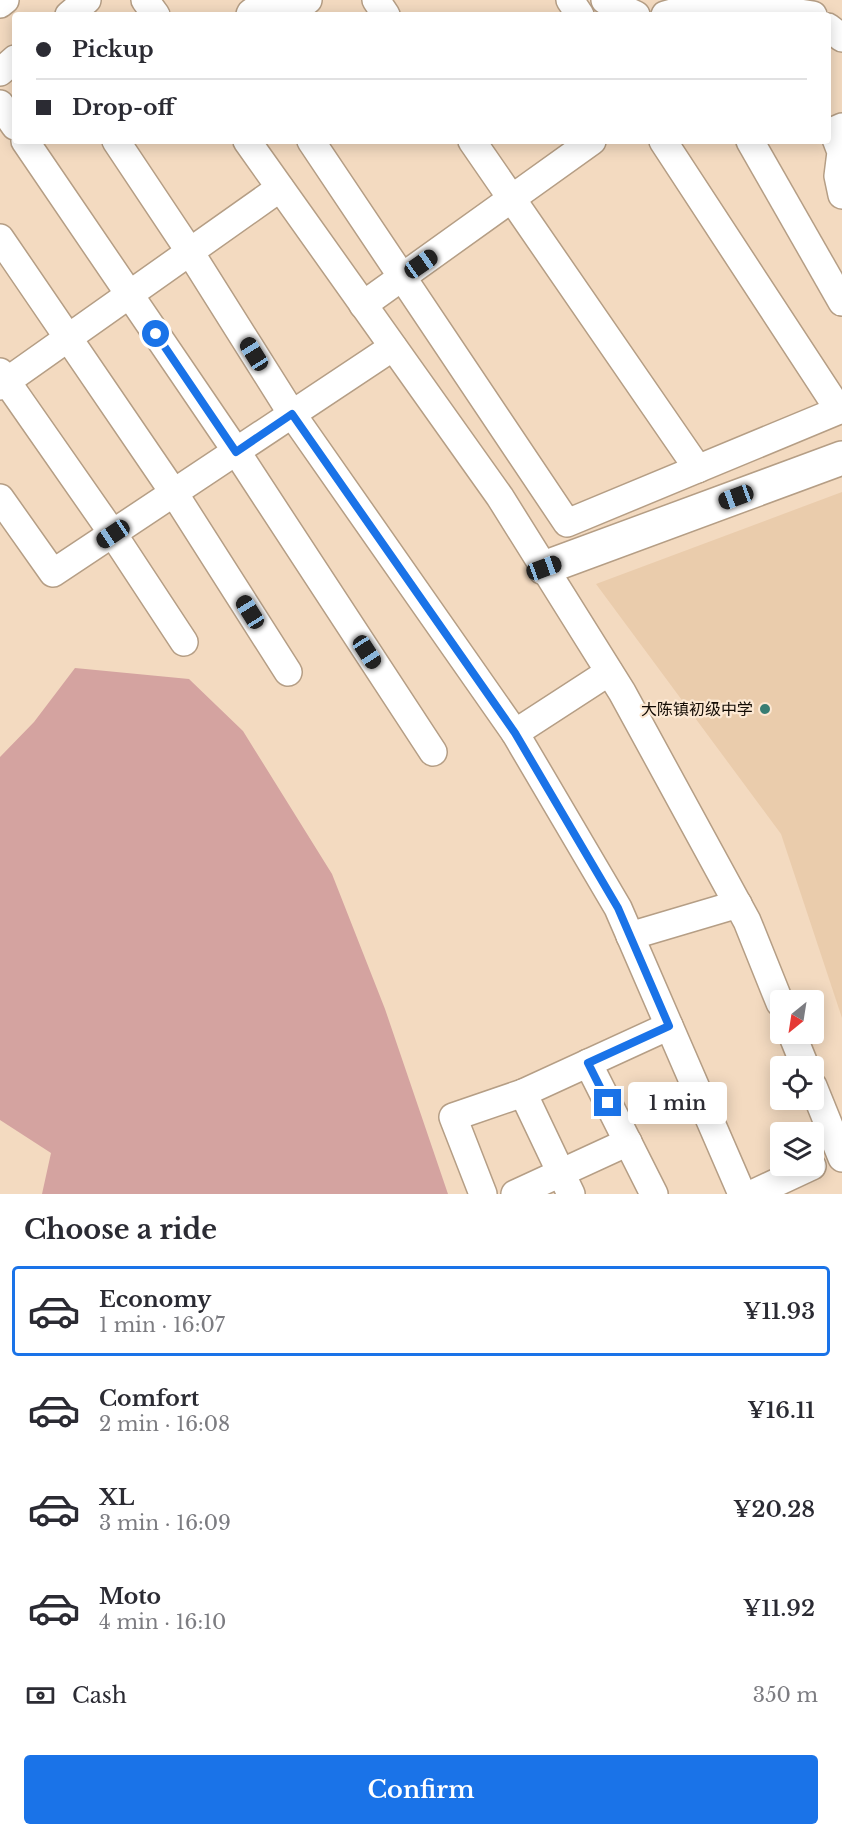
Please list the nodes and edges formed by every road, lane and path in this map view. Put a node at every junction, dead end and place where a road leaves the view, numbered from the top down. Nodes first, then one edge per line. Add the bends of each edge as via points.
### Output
1 (5, 0) edge
2 (87, 0) edge
3 (274, 0) edge
4 (308, 0) edge
5 (605, 0) edge
6 (0, 4) edge
7 (73, 12) edge
8 (257, 12) edge
9 (291, 12) edge
10 (630, 12) edge
11 (676, 12) edge
12 (792, 12) edge
13 (12, 62) edge
14 (0, 72) edge
15 (0, 104) edge
16 (12, 122) edge
17 (842, 127) edge
18 (28, 144) edge
19 (118, 144) edge
20 (249, 144) edge
21 (313, 144) edge
22 (474, 144) edge
23 (588, 144) edge
24 (665, 144) edge
25 (752, 144) edge
26 (280, 188) junction
27 (842, 195) edge
28 (512, 199) junction
29 (0, 238) edge
30 (190, 252) junction
31 (403, 277) junction
32 (130, 294) junction
33 (842, 302) edge
34 (363, 305) junction
35 (69, 337) junction
36 (393, 347) junction
37 (2, 380) edge
38 (841, 409) edge
39 (292, 414) junction
40 (236, 452) junction
41 (842, 458) edge
42 (698, 469) junction
43 (174, 493) junction
44 (0, 498) edge
45 (113, 534) junction
46 (544, 568) junction
47 (184, 642) dead end
48 (288, 672) dead end
49 (609, 672) junction
50 (515, 733) junction
51 (433, 753) dead end
52 (738, 904) junction
53 (630, 936) junction
54 (775, 990) edge
55 (669, 1026) junction
56 (588, 1063) junction
57 (523, 1093) junction
58 (823, 1110) edge
59 (628, 1142) junction
60 (841, 1155) edge
61 (824, 1161) edge
62 (790, 1176) edge
63 (566, 1183) edge
64 (483, 1194) edge
65 (515, 1194) edge
66 (654, 1194) edge
67 (742, 1194) edge
68 (752, 1194) edge

1 - 6 street
2 - 7 street
3 - 8 main road
4 - 9 street
5 - 10 street
11 - 12 street via 715,1
13 - 14 street
15 - 16 street
17 - 27 street via 833,131 841,152 838,176
18 - 32 street
19 - 30 street
20 - 26 street
21 - 31 street
22 - 28 street
23 - 28 street
24 - 38 street
25 - 33 street
26 - 30 street
26 - 34 street
28 - 31 street
28 - 42 street
29 - 35 street
30 - 32 street
30 - 39 street
31 - 34 street
31 - 42 street via 567,523
32 - 35 street
32 - 40 street
34 - 36 street
35 - 37 street
35 - 43 street
36 - 39 street
36 - 46 street via 500,497
37 - 45 street
38 - 42 street
39 - 40 street
39 - 50 street
40 - 43 street
40 - 51 street
41 - 46 main road
43 - 45 street
43 - 48 street
44 - 45 street via 54,573
45 - 47 street
46 - 49 street
49 - 50 street
49 - 52 street
50 - 53 street via 618,908
52 - 53 street
52 - 54 street
53 - 55 street
55 - 56 street
55 - 67 street
56 - 57 street
56 - 59 street
57 - 63 street
57 - 64 street via 453,1117
58 - 60 street
59 - 63 street
59 - 66 street
60 - 61 street
62 - 68 street
63 - 65 street

